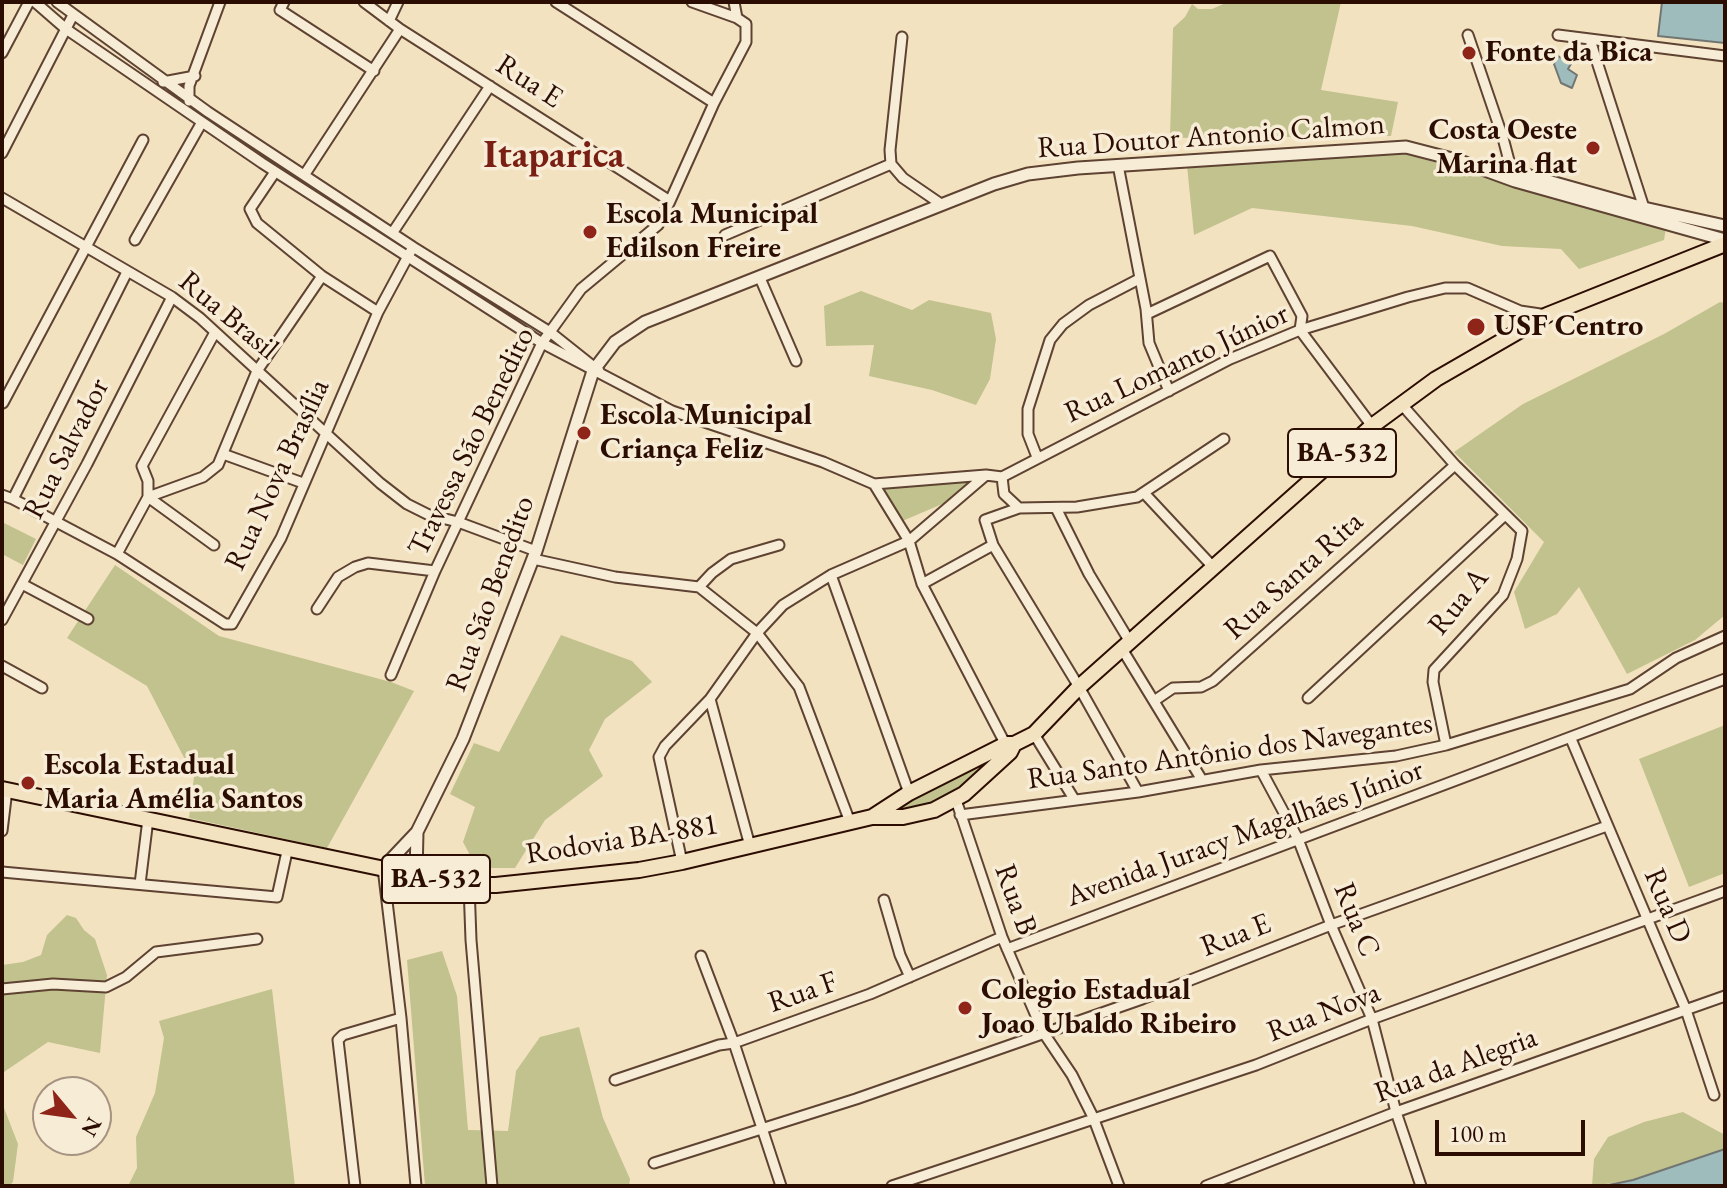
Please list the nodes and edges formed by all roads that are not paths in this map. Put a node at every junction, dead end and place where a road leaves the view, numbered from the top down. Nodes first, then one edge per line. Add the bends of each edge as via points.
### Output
1 (29, 2) edge
2 (35, 2) edge
3 (57, 2) edge
4 (220, 2) edge
5 (284, 2) edge
6 (364, 2) edge
7 (398, 2) edge
8 (557, 2) edge
9 (692, 2) edge
10 (734, 2) edge
11 (73, 15) junction
12 (737, 18) junction
13 (389, 21) junction
14 (66, 29) junction
15 (400, 29) junction
16 (1468, 35) dead end
17 (1558, 35) dead end
18 (902, 37) dead end
19 (1590, 40) junction
20 (2, 53) edge
21 (1725, 56) edge
22 (374, 71) junction
23 (195, 76) junction
24 (164, 81) junction
25 (490, 86) junction
26 (157, 91) junction
27 (190, 99) junction
28 (714, 103) junction
29 (183, 109) junction
30 (202, 122) junction
31 (143, 140) dead end
32 (270, 152) junction
33 (2, 153) edge
34 (262, 163) junction
35 (891, 164) junction
36 (1118, 165) junction
37 (275, 172) junction
38 (305, 174) junction
39 (1513, 176) junction
40 (2, 198) edge
41 (344, 201) junction
42 (670, 201) junction
43 (941, 204) junction
44 (337, 212) junction
45 (1646, 213) junction
46 (1725, 226) edge
47 (393, 232) junction
48 (725, 235) dead end
49 (135, 240) dead end
50 (1725, 242) edge
51 (84, 247) junction
52 (413, 247) junction
53 (407, 257) junction
54 (127, 272) junction
55 (322, 276) junction
56 (760, 278) junction
57 (1139, 279) junction
58 (172, 297) junction
59 (378, 312) junction
60 (1147, 314) junction
61 (1547, 315) junction
62 (1300, 330) junction
63 (550, 332) junction
64 (214, 334) junction
65 (542, 343) junction
66 (796, 361) dead end
67 (596, 370) junction
68 (257, 371) junction
69 (1169, 391) junction
70 (3, 403) edge
71 (1403, 406) junction
72 (1372, 426) junction
73 (325, 432) junction
74 (1224, 439) dead end
75 (223, 454) junction
76 (1037, 457) junction
77 (1455, 465) junction
78 (986, 475) junction
79 (1002, 477) junction
80 (303, 483) junction
81 (874, 484) junction
82 (1145, 494) junction
83 (2, 495) edge
84 (148, 497) junction
85 (13, 499) junction
86 (1019, 508) junction
87 (1056, 508) junction
88 (1505, 515) junction
89 (57, 522) junction
90 (458, 522) junction
91 (909, 541) junction
92 (214, 545) dead end
93 (779, 545) dead end
94 (993, 545) junction
95 (117, 554) junction
96 (534, 555) junction
97 (1214, 568) junction
98 (435, 571) junction
99 (831, 575) junction
100 (22, 584) junction
101 (922, 584) junction
102 (699, 587) junction
103 (317, 609) dead end
104 (88, 619) dead end
105 (2, 620) edge
106 (757, 633) junction
107 (1725, 636) edge
108 (1126, 646) junction
109 (2, 666) edge
110 (391, 675) dead end
111 (1725, 679) edge
112 (1079, 687) junction
113 (42, 688) dead end
114 (1308, 698) dead end
115 (710, 699) junction
116 (1154, 701) junction
117 (1034, 734) junction
118 (1571, 739) junction
119 (1446, 745) junction
120 (1010, 747) junction
121 (1261, 770) junction
122 (1202, 780) junction
123 (5, 789) edge
124 (1138, 792) junction
125 (909, 793) junction
126 (1074, 799) junction
127 (958, 808) junction
128 (872, 817) junction
129 (148, 819) junction
130 (850, 822) junction
131 (1607, 826) junction
132 (2, 831) edge
133 (417, 832) junction
134 (1298, 839) junction
135 (750, 846) junction
136 (288, 847) junction
137 (682, 862) junction
138 (383, 868) junction
139 (2, 872) edge
140 (416, 875) junction
141 (140, 884) junction
142 (469, 885) junction
143 (1725, 891) edge
144 (884, 900) dead end
145 (1648, 920) junction
146 (1331, 925) junction
147 (1002, 937) junction
148 (257, 939) dead end
149 (1007, 949) junction
150 (701, 956) dead end
151 (910, 977) junction
152 (2, 989) edge
153 (1725, 996) edge
154 (1686, 1010) junction
155 (401, 1018) junction
156 (1372, 1019) junction
157 (1043, 1032) junction
158 (734, 1043) junction
159 (615, 1080) dead end
160 (1714, 1095) dead end
161 (1396, 1112) junction
162 (1093, 1117) junction
163 (761, 1130) junction
164 (654, 1163) dead end
165 (355, 1186) edge
166 (416, 1186) edge
167 (492, 1186) edge
168 (781, 1186) edge
169 (892, 1186) edge
170 (1119, 1186) edge
171 (1206, 1186) edge
172 (1421, 1186) edge

1 - 20 street
2 - 14 street
3 - 11 street
4 - 23 street
5 - 22 street via 280,10
6 - 13 street, Rua E
7 - 13 street
8 - 28 street
9 - 12 street
10 - 12 street, Travessa São Benedito
11 - 14 street
11 - 24 street
12 - 28 street, Travessa São Benedito via 746,24 746,42
13 - 15 street, Rua E
14 - 26 street
14 - 33 street
15 - 22 street
15 - 25 street, Rua E
16 - 39 street
17 - 19 street
18 - 35 street
19 - 21 street
19 - 45 street
22 - 38 street
23 - 24 street
23 - 27 street
24 - 26 street
24 - 27 street
25 - 42 street, Rua E
25 - 47 street
26 - 29 street
27 - 29 street
27 - 32 street
28 - 42 street, Travessa São Benedito
29 - 30 street
30 - 34 street
30 - 49 street
31 - 51 street
32 - 34 street
32 - 38 street
34 - 37 street
35 - 43 street
35 - 48 street
36 - 39 street, Rua Doutor Antonio Calmon via 1406,147
36 - 43 street, Rua Doutor Antonio Calmon via 1028,174
36 - 57 street
37 - 44 street
37 - 55 street via 250,209 265,231
38 - 41 street
39 - 45 street, Rua Doutor Antonio Calmon
40 - 51 street, Rua Brasil
41 - 44 street
41 - 47 street
42 - 63 street, Travessa São Benedito via 658,225 581,289
43 - 56 street, Rua Doutor Antonio Calmon
44 - 53 street
45 - 46 street, Rua Doutor Antonio Calmon
45 - 50 street, Rua Doutor Antonio Calmon
47 - 52 street
50 - 61 main road, BA-532
51 - 54 street, Rua Brasil
51 - 70 street
52 - 53 street, Rua Nova Brasília
52 - 63 street
53 - 59 street, Rua Nova Brasília
53 - 65 street
54 - 58 street, Rua Brasil
54 - 85 street
55 - 59 street
55 - 68 street
56 - 66 street
56 - 67 street, Rua Doutor Antonio Calmon via 636,327 615,342
57 - 60 street
57 - 76 street via 1089,305 1050,340 1028,409 1028,434
58 - 64 street, Rua Brasil
58 - 89 street, Rua Salvador
59 - 73 street, Rua Nova Brasília
60 - 62 street via 1270,256 1302,316
60 - 69 street via 1150,348
61 - 62 street, Rua Lomanto Júnior via 1520,311 1467,288 1445,288
61 - 71 main road, BA-532 via 1477,353
62 - 69 street, Rua Lomanto Júnior
62 - 72 street
63 - 65 street, Travessa São Benedito
63 - 67 street
64 - 68 street, Rua Brasil
64 - 84 street via 142,466
65 - 67 street
65 - 90 street, Travessa São Benedito
67 - 81 street via 672,411
67 - 96 street, Rua São Benedito
68 - 73 street, Rua Brasil
68 - 75 street
69 - 76 street, Rua Lomanto Júnior
71 - 72 main road, BA-532
71 - 77 street, Rua A
72 - 97 main road, BA-532
73 - 80 street, Rua Nova Brasília
73 - 90 street, Rua Brasil via 407,504
74 - 82 street
75 - 80 street
75 - 84 street via 203,477
76 - 79 street, Rua Lomanto Júnior
77 - 88 street, Rua A
77 - 116 street, Rua Santa Rita via 1213,681 1173,688
78 - 79 street
78 - 81 street
78 - 91 street
79 - 86 street via 1004,494
80 - 95 street, Rua Nova Brasília via 281,538 232,624
81 - 91 street
82 - 87 street
82 - 97 street
83 - 85 street, Rua Nova Brasília
84 - 92 street
84 - 95 street
85 - 89 street, Rua Nova Brasília
86 - 87 street
86 - 94 street via 985,520
87 - 108 street
88 - 114 street
88 - 119 street, Rua A via 1522,531 1506,588 1432,676
89 - 95 street, Rua Nova Brasília
89 - 100 street, Rua Salvador
90 - 96 street, Rua Brasil
90 - 98 street, Travessa São Benedito
91 - 99 street
91 - 101 street
93 - 102 street via 731,559
94 - 101 street
94 - 112 street
96 - 102 street, Rua Brasil via 615,577
96 - 133 street, Rua São Benedito via 463,739
97 - 108 main road, BA-532
98 - 103 street via 368,563 355,567 338,577
98 - 110 street, Travessa São Benedito
99 - 106 street via 783,605
99 - 125 street
100 - 104 street
100 - 105 street, Rua Salvador
101 - 120 street
102 - 106 street
106 - 115 street
106 - 130 street via 799,687
107 - 119 street, Rua Santo Antônio dos Navegantes via 1676,658 1630,689
108 - 112 main road, BA-532
108 - 116 street
109 - 113 street
111 - 118 street, Avenida Juracy Magalhães Júnior
112 - 117 main road, BA-532
112 - 124 street
115 - 135 street
115 - 137 street via 659,757
116 - 122 street
117 - 120 main road, BA-532
117 - 126 street
118 - 131 street, Rua D
118 - 134 street, Avenida Juracy Magalhães Júnior
119 - 121 street, Rua Santo Antônio dos Navegantes via 1396,756
120 - 125 main road, BA-532
120 - 127 main road, BA-532
121 - 122 street, Rua Santo Antônio dos Navegantes
121 - 134 street, Rua C
122 - 124 street, Rua Santo Antônio dos Navegantes
123 - 129 main road, Rodovia BA-881 / BA-532
123 - 132 street
124 - 126 street, Rua Santo Antônio dos Navegantes
125 - 128 main road, BA-532
126 - 127 street, Rua Santo Antônio dos Navegantes
127 - 128 main road, BA-532
127 - 147 street, Rua B
128 - 130 main road, Rodovia BA-881 / BA-532
129 - 136 main road, Rodovia BA-881 / BA-532
129 - 141 street
130 - 135 main road, Rodovia BA-881 / BA-532
131 - 145 street, Rua D
131 - 146 street, Rua E
133 - 138 street, Rua São Benedito
133 - 140 street, Rua São Benedito
134 - 146 street, Rua C
134 - 149 street, Avenida Juracy Magalhães Júnior
135 - 137 main road, Rodovia BA-881 / BA-532
136 - 138 main road, Rodovia BA-881 / BA-532
136 - 141 street via 277,897
137 - 142 main road, Rodovia BA-881 / BA-532 via 559,880
138 - 140 main road, Rodovia BA-881 / BA-532
138 - 155 street
139 - 141 street
140 - 142 main road, Rodovia BA-881 / BA-532
142 - 167 street
143 - 145 street, Rua Nova
144 - 151 street
145 - 154 street, Rua D
145 - 156 street, Rua Nova
146 - 156 street, Rua C
146 - 157 street, Rua E
147 - 149 street, Rua B
147 - 151 street, Rua F
148 - 152 street via 156,952 106,987 53,984
149 - 157 street, Rua B
150 - 158 street
151 - 158 street, Rua F
153 - 154 street, Rua da Alegria
154 - 160 street, Rua D
154 - 161 street, Rua da Alegria
155 - 165 street via 338,1040
155 - 166 street
156 - 161 street, Rua C
156 - 162 street, Rua Nova via 1256,1065
157 - 162 street, Rua B
157 - 163 street, Rua E
158 - 159 street, Rua F
158 - 163 street
161 - 171 street, Rua da Alegria
161 - 172 street, Rua C
162 - 169 street, Rua Nova
162 - 170 street, Rua B
163 - 164 street, Rua E
163 - 168 street

